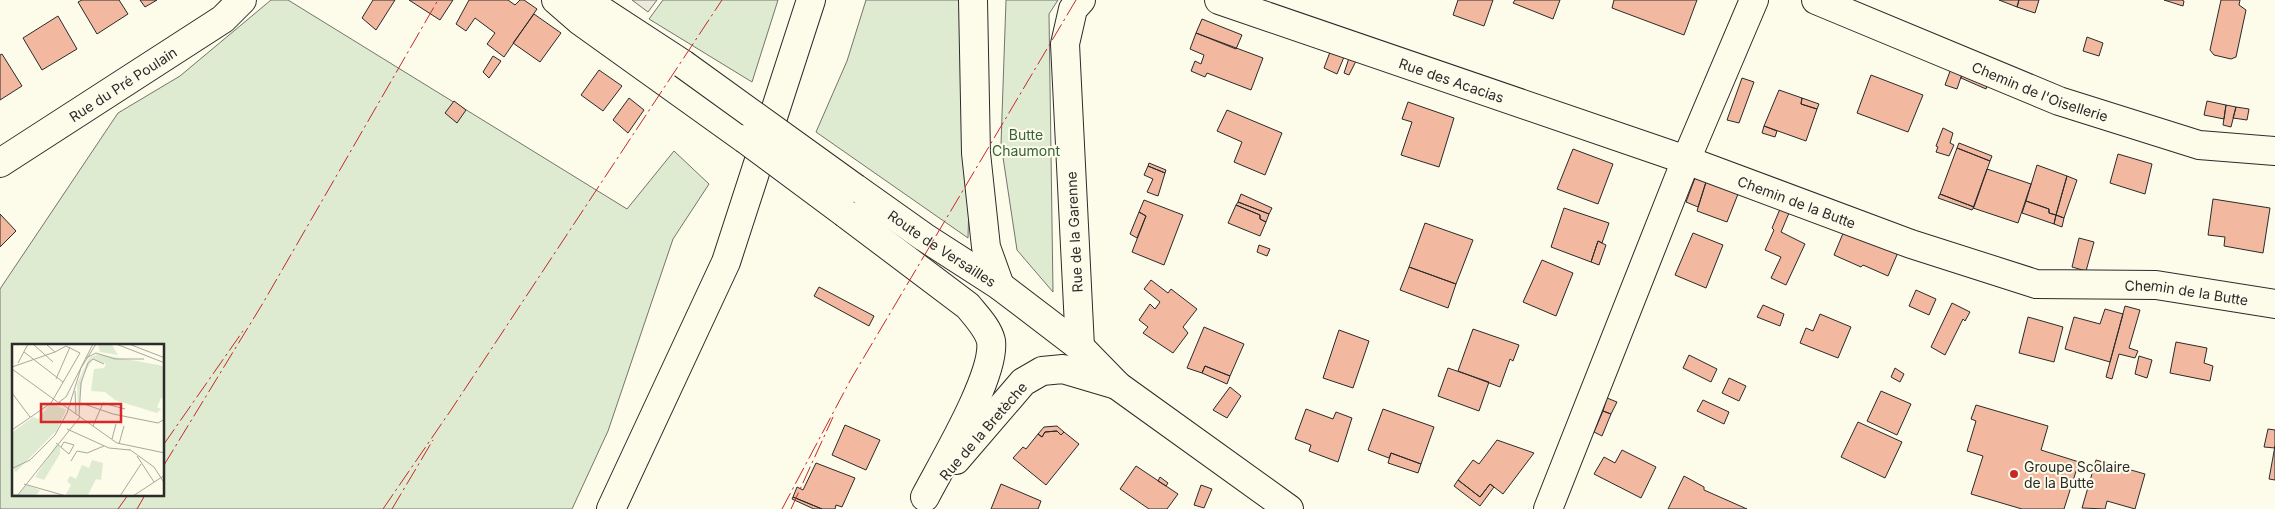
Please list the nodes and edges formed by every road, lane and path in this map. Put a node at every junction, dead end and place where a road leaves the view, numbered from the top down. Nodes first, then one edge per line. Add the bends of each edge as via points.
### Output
1 (242, 0) edge
2 (556, 0) edge
3 (585, 0) edge
4 (811, 0) edge
5 (973, 0) edge
6 (1081, 0) edge
7 (1219, 0) edge
8 (1754, 0) edge
9 (1816, 0) edge
10 (2275, 152) edge
11 (1686, 160) junction
12 (0, 163) edge
13 (1000, 286) junction
14 (2275, 304) edge
15 (1080, 347) junction
16 (1118, 386) junction
17 (920, 503) edge
18 (611, 509) edge
19 (1289, 509) edge
20 (1548, 509) edge

1 - 12 street, Rue du Pré Poulain via 222,18
2 - 17 street, bridge via 968,306 990,340 991,357 980,389
3 - 13 street, Route de Versailles, bridge via 683,64 855,188
4 - 18 street via 726,262
5 - 13 street via 976,153 986,247
6 - 15 street, Rue de la Garenne via 1073,9 1065,44
7 - 11 street, Rue des Acacias
8 - 11 street
9 - 10 street, Chemin de l'Oisellerie via 2059,101 2199,145
11 - 14 street, Chemin de la Butte via 1911,244 2036,284 2156,285
11 - 20 street
13 - 15 street, Route de Versailles
15 - 16 street, Route de Versailles
16 - 17 street, Rue de la Bretèche via 1063,370 1042,371 1029,378 1007,399
16 - 19 street, Route de Versailles

